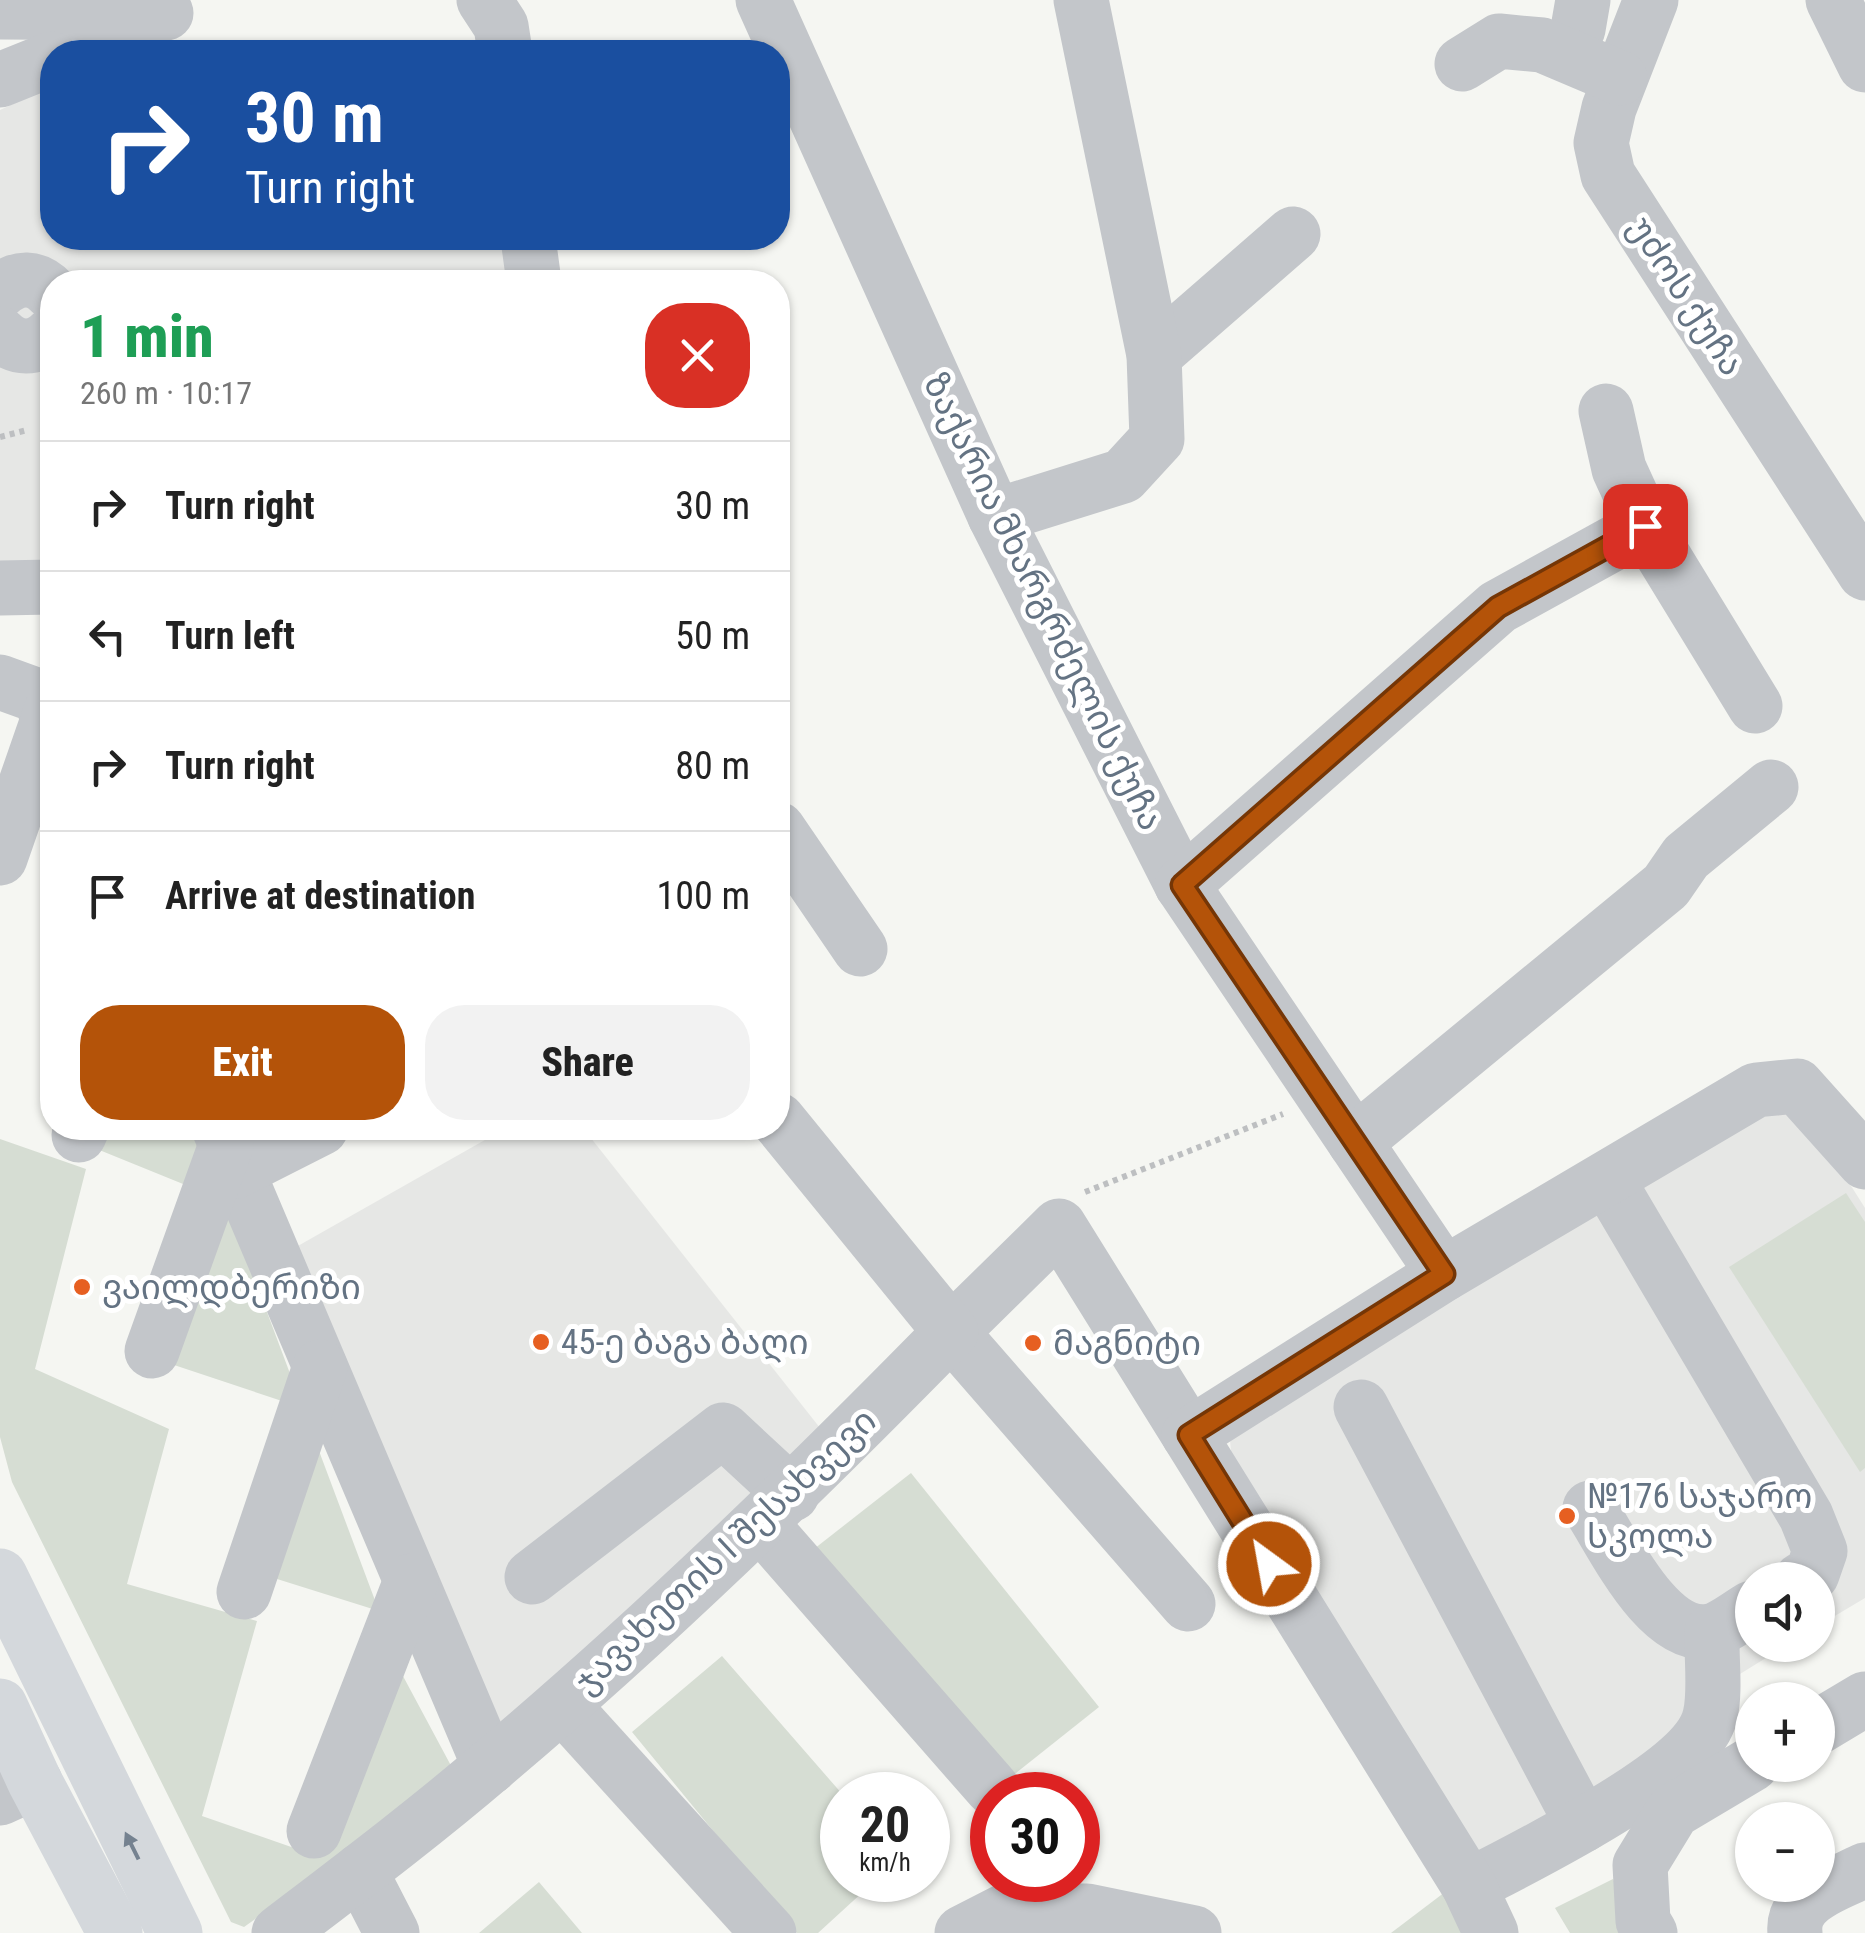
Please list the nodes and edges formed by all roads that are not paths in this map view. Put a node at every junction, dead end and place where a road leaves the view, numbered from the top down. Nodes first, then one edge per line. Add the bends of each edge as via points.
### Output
1 (484, 0) edge
2 (763, 0) edge
3 (1081, 0) edge
4 (1652, 0) edge
5 (1842, 4) edge
6 (185, 7) edge
7 (0, 12) edge
8 (1484, 35) edge
9 (100, 40) edge
10 (504, 40) edge
11 (781, 40) edge
12 (790, 60) edge
13 (40, 64) edge
14 (1865, 66) edge
15 (1620, 78) junction
16 (0, 80) edge
17 (1294, 234) dead end
18 (1154, 355) junction
19 (1606, 411) dead end
20 (995, 516) junction
21 (1645, 526) junction
22 (1865, 572) edge
23 (40, 587) edge
24 (0, 588) edge
25 (0, 682) edge
26 (40, 700) edge
27 (1754, 706) dead end
28 (40, 745) edge
29 (1771, 787) dead end
30 (790, 847) edge
31 (0, 858) edge
32 (1182, 885) junction
33 (860, 949) dead end
34 (1340, 1120) junction
35 (790, 1135) edge
36 (265, 1140) edge
37 (227, 1148) edge
38 (1865, 1162) edge
39 (1606, 1179) junction
40 (1444, 1274) junction
41 (950, 1332) junction
42 (152, 1351) dead end
43 (320, 1367) junction
44 (1361, 1408) dead end
45 (1189, 1435) junction
46 (776, 1508) junction
47 (1590, 1508) dead end
48 (1816, 1562) edge
49 (0, 1576) edge
50 (532, 1577) dead end
51 (411, 1581) junction
52 (244, 1592) dead end
53 (1188, 1604) dead end
54 (1732, 1619) edge
55 (1865, 1699) edge
56 (562, 1705) junction
57 (0, 1706) edge
58 (1835, 1717) edge
59 (490, 1767) junction
60 (980, 1772) edge
61 (1735, 1774) edge
62 (17, 1790) edge
63 (1584, 1825) junction
64 (314, 1831) dead end
65 (1865, 1870) edge
66 (360, 1871) junction
67 (1480, 1910) edge
68 (114, 1933) edge
69 (175, 1933) edge
70 (279, 1933) edge
71 (392, 1933) edge
72 (768, 1933) edge
73 (962, 1933) edge
74 (1194, 1933) edge
75 (1650, 1933) edge
76 (1795, 1933) edge

1 - 10 street
2 - 11 street, ზაქარია მხარგრძელის ქუჩა
3 - 18 street
4 - 15 street, უძოს ქუჩა
5 - 14 street
6 - 7 street
6 - 9 street
8 - 15 street via 1542,45
12 - 20 street, ზაქარია მხარგრძელის ქუჩა
13 - 16 street
15 - 22 street, უძოს ქუჩა via 1601,143 1608,175
17 - 18 street
18 - 20 street via 1157,440 1123,476
19 - 21 street via 1619,469
20 - 32 street, ზაქარია მხარგრძელის ქუჩა
21 - 27 street
21 - 32 street via 1498,607
23 - 24 street
25 - 26 street
28 - 31 street
29 - 34 street via 1686,857 1666,886
30 - 33 street
32 - 34 street, ზაქარია მხარგრძელის ქუჩა
34 - 40 street, ზაქარია მხარგრძელის ქუჩა
35 - 41 street
36 - 37 street
37 - 42 street
37 - 43 street
38 - 39 street via 1797,1086 1756,1090
39 - 40 street
39 - 48 street via 1806,1516 1820,1551
40 - 45 street
41 - 45 street, ჯავახეთის I შესახვევი via 1059,1226
41 - 46 street, ჯავახეთის I შესახვევი
41 - 53 street
43 - 51 street
43 - 52 street
44 - 63 street
45 - 67 street
46 - 50 street via 723,1430
46 - 56 street, ჯავახეთის I შესახვევი
46 - 60 street
47 - 54 street via 1656,1610 1685,1629
69 -> 49 main road
51 - 59 street
51 - 64 street
54 - 63 street via 1710,1717 1694,1744
55 - 58 street
56 - 59 street, ჯავახეთის I შესახვევი
56 - 72 street
57 - 62 main road
59 - 66 street, ჯავახეთის I შესახვევი
61 - 75 street via 1673,1811 1640,1865
62 - 68 main road
63 - 67 street
65 - 76 street via 1804,1902
66 - 70 street, ჯავახეთის I შესახვევი
66 - 71 street
73 - 74 street via 1004,1911 1088,1911

